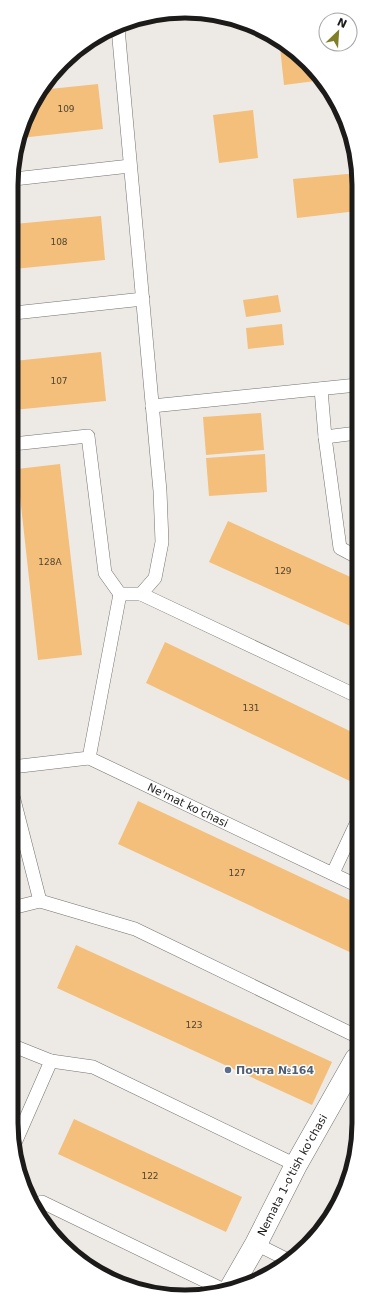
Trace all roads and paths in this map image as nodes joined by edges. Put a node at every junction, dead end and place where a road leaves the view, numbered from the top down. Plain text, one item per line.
1 (118, 32) edge
2 (130, 166) junction
3 (18, 180) edge
4 (142, 299) junction
5 (18, 313) edge
6 (352, 385) edge
7 (321, 388) junction
8 (152, 406) junction
9 (352, 433) edge
10 (326, 436) junction
11 (18, 443) edge
12 (352, 554) edge
13 (120, 594) junction
14 (141, 594) junction
15 (352, 694) edge
16 (89, 758) junction
17 (18, 766) edge
18 (18, 815) edge
19 (352, 833) edge
20 (333, 873) junction
21 (352, 883) edge
22 (40, 901) junction
23 (18, 906) edge
24 (352, 1034) edge
25 (18, 1049) edge
26 (51, 1061) junction
27 (352, 1066) edge
28 (18, 1136) edge
29 (296, 1165) junction
30 (42, 1202) dead end
31 (256, 1244) junction
32 (283, 1258) edge
33 (234, 1282) edge
34 (216, 1287) edge

1 - 2 lane
2 - 3 lane
2 - 4 lane
4 - 5 lane
4 - 8 lane
6 - 7 lane
7 - 8 lane
7 - 10 lane
8 - 14 lane
9 - 10 lane
10 - 12 lane
11 - 13 lane
13 - 14 lane
13 - 16 lane
14 - 15 lane
16 - 17 lane
16 - 20 lane, Ne'mat ko'chasi
18 - 22 lane
19 - 20 lane
20 - 21 lane, Ne'mat ko'chasi
22 - 23 lane
22 - 24 lane
25 - 26 lane
26 - 28 lane
26 - 29 lane
27 - 29 street, Nemata 1-o'tish ko'chasi
29 - 31 street, Nemata 1-o'tish ko'chasi
30 - 34 lane
31 - 32 lane
31 - 33 street, Nemata 1-o'tish ko'chasi

